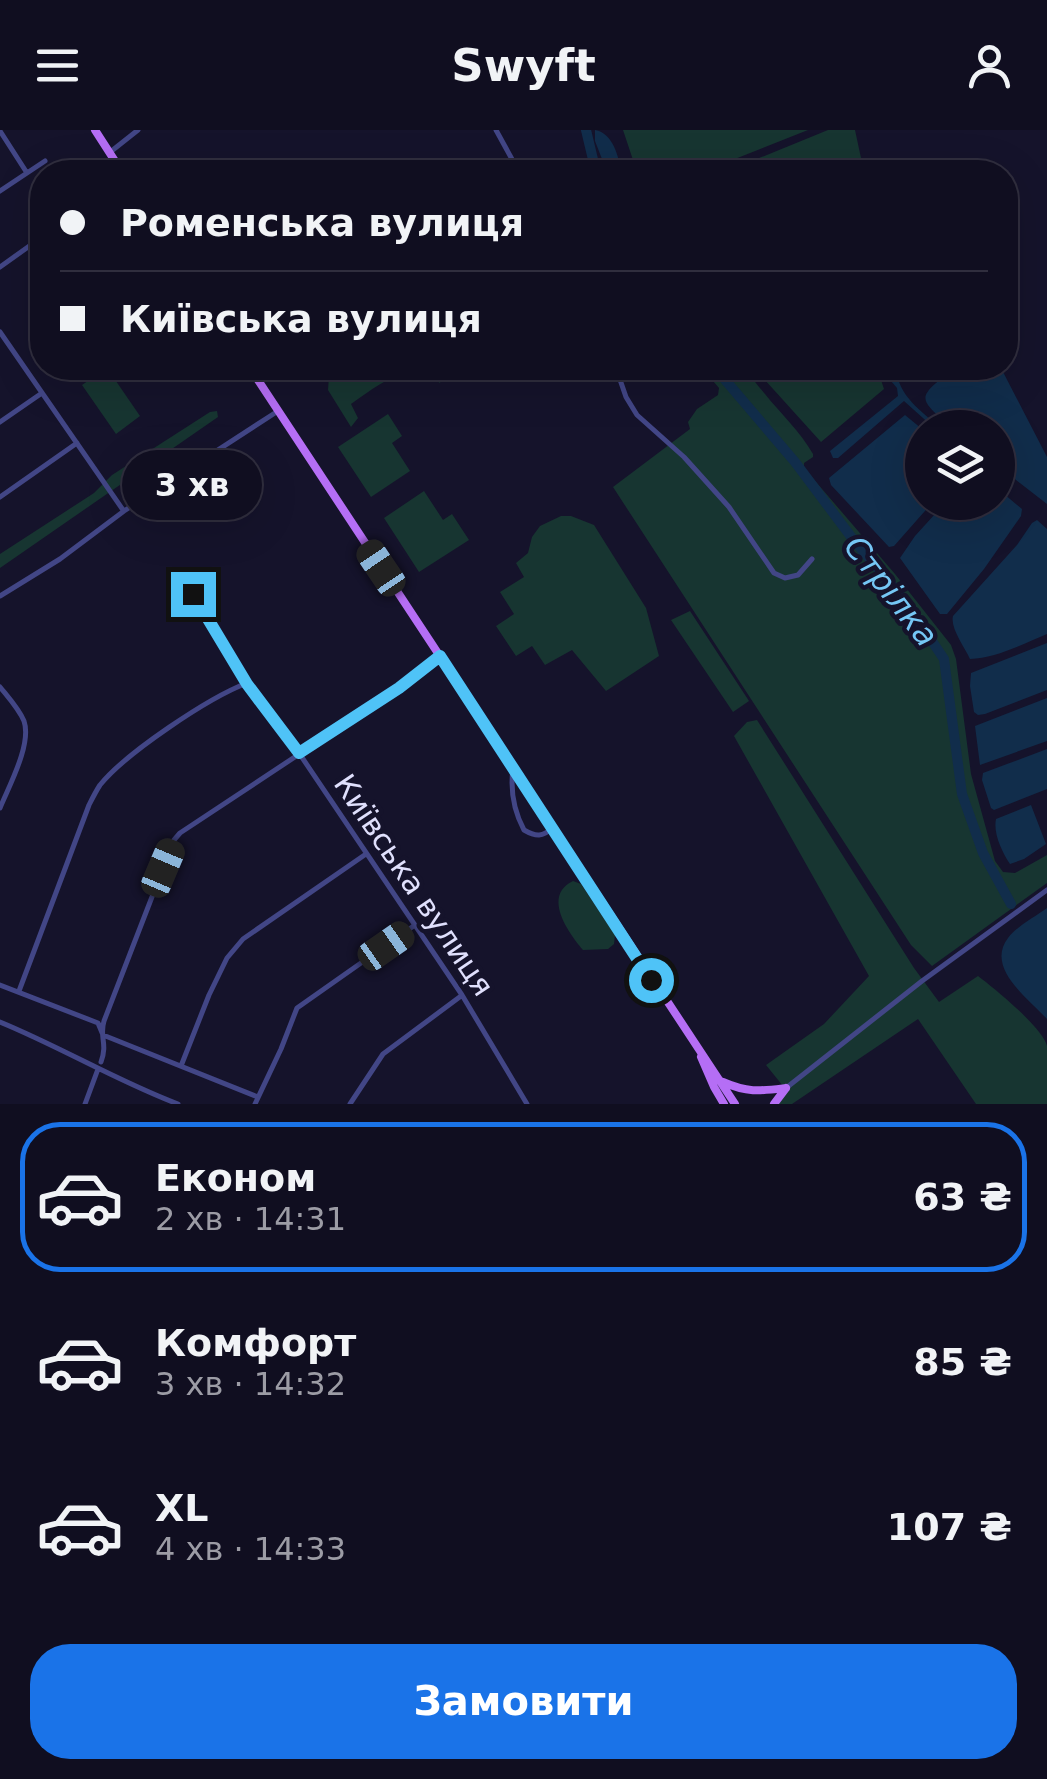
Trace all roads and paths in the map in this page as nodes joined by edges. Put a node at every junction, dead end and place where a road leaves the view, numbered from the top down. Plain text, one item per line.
1 (95, 130) edge
2 (138, 130) edge
3 (496, 130) edge
4 (0, 131) edge
5 (110, 153) junction
6 (114, 160) edge
7 (512, 160) edge
8 (30, 171) edge
9 (27, 173) junction
10 (0, 191) edge
11 (30, 246) edge
12 (0, 267) edge
13 (0, 332) edge
14 (7, 342) junction
15 (0, 347) edge
16 (30, 376) edge
17 (33, 380) edge
18 (258, 380) edge
19 (620, 380) edge
20 (42, 393) junction
21 (278, 412) junction
22 (0, 422) edge
23 (77, 444) junction
24 (0, 497) edge
25 (124, 511) junction
26 (812, 559) dead end
27 (193, 594) dead end
28 (0, 596) edge
29 (440, 656) junction
30 (247, 684) junction
31 (0, 687) edge
32 (299, 753) junction
33 (513, 769) junction
34 (0, 808) edge
35 (552, 828) junction
36 (367, 854) junction
37 (1047, 890) edge
38 (415, 925) junction
39 (0, 985) edge
40 (19, 991) junction
41 (462, 995) junction
42 (0, 1022) edge
43 (102, 1035) junction
44 (700, 1052) junction
45 (99, 1065) junction
46 (180, 1066) junction
47 (720, 1081) junction
48 (786, 1088) junction
49 (256, 1101) edge
50 (85, 1104) edge
51 (178, 1104) edge
52 (350, 1104) edge
53 (527, 1104) edge
54 (724, 1104) edge
55 (734, 1104) edge
56 (774, 1104) edge

1 - 5 main road
2 - 5 street
3 - 7 street
4 - 9 street
5 - 6 main road
8 - 9 street
9 - 10 street
11 - 12 street
13 - 14 street
14 - 15 street
14 - 16 street
17 - 20 street
18 - 21 main road
19 - 26 street
20 - 22 street
20 - 23 street
21 - 25 street
21 - 29 main road
23 - 24 street
23 - 25 street
25 - 28 street
27 - 30 street, Київська вулиця
29 - 32 street
29 - 33 main road
30 - 32 street, Київська вулиця
30 - 40 street
31 - 34 street
32 - 36 street, Київська вулиця
32 - 43 street
33 - 35 main road
33 - 35 street
35 - 44 main road
36 - 38 street, Київська вулиця
36 - 46 street
37 - 48 street
38 - 41 street, Київська вулиця
38 - 49 street
39 - 40 street
40 - 43 street
41 - 52 street
41 - 53 street, Київська вулиця
42 - 45 street
43 - 45 street
43 - 46 street
44 - 47 main road
44 - 54 main road
45 - 50 street
45 - 51 street
46 - 49 street
47 - 48 main road
47 - 55 main road
48 - 56 main road

